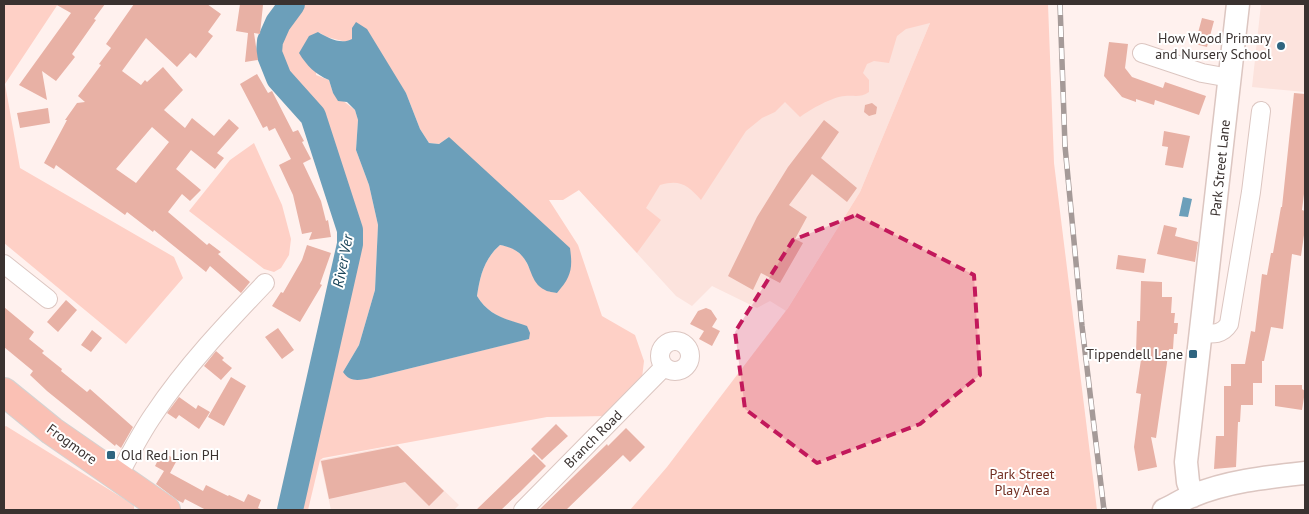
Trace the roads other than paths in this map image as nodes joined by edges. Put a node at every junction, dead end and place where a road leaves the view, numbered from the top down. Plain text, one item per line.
1 (1238, 4) edge
2 (1142, 53) dead end
3 (1230, 78) junction
4 (1261, 112) dead end
5 (4, 264) edge
6 (266, 283) dead end
7 (48, 299) dead end
8 (1200, 333) junction
9 (664, 367) dead end
10 (4, 392) edge
11 (1305, 473) edge
12 (118, 477) junction
13 (1193, 496) junction
14 (166, 510) edge
15 (523, 510) edge
16 (1164, 510) edge

1 - 3 street, Park Street Lane
2 - 3 street
3 - 8 street, Park Street Lane
4 - 8 street
5 - 7 street
6 - 12 street
8 - 13 street, Park Street Lane
9 - 15 street, Branch Road
10 - 12 main road, Frogmore
11 - 13 street
12 - 14 main road, Frogmore
13 - 16 street

